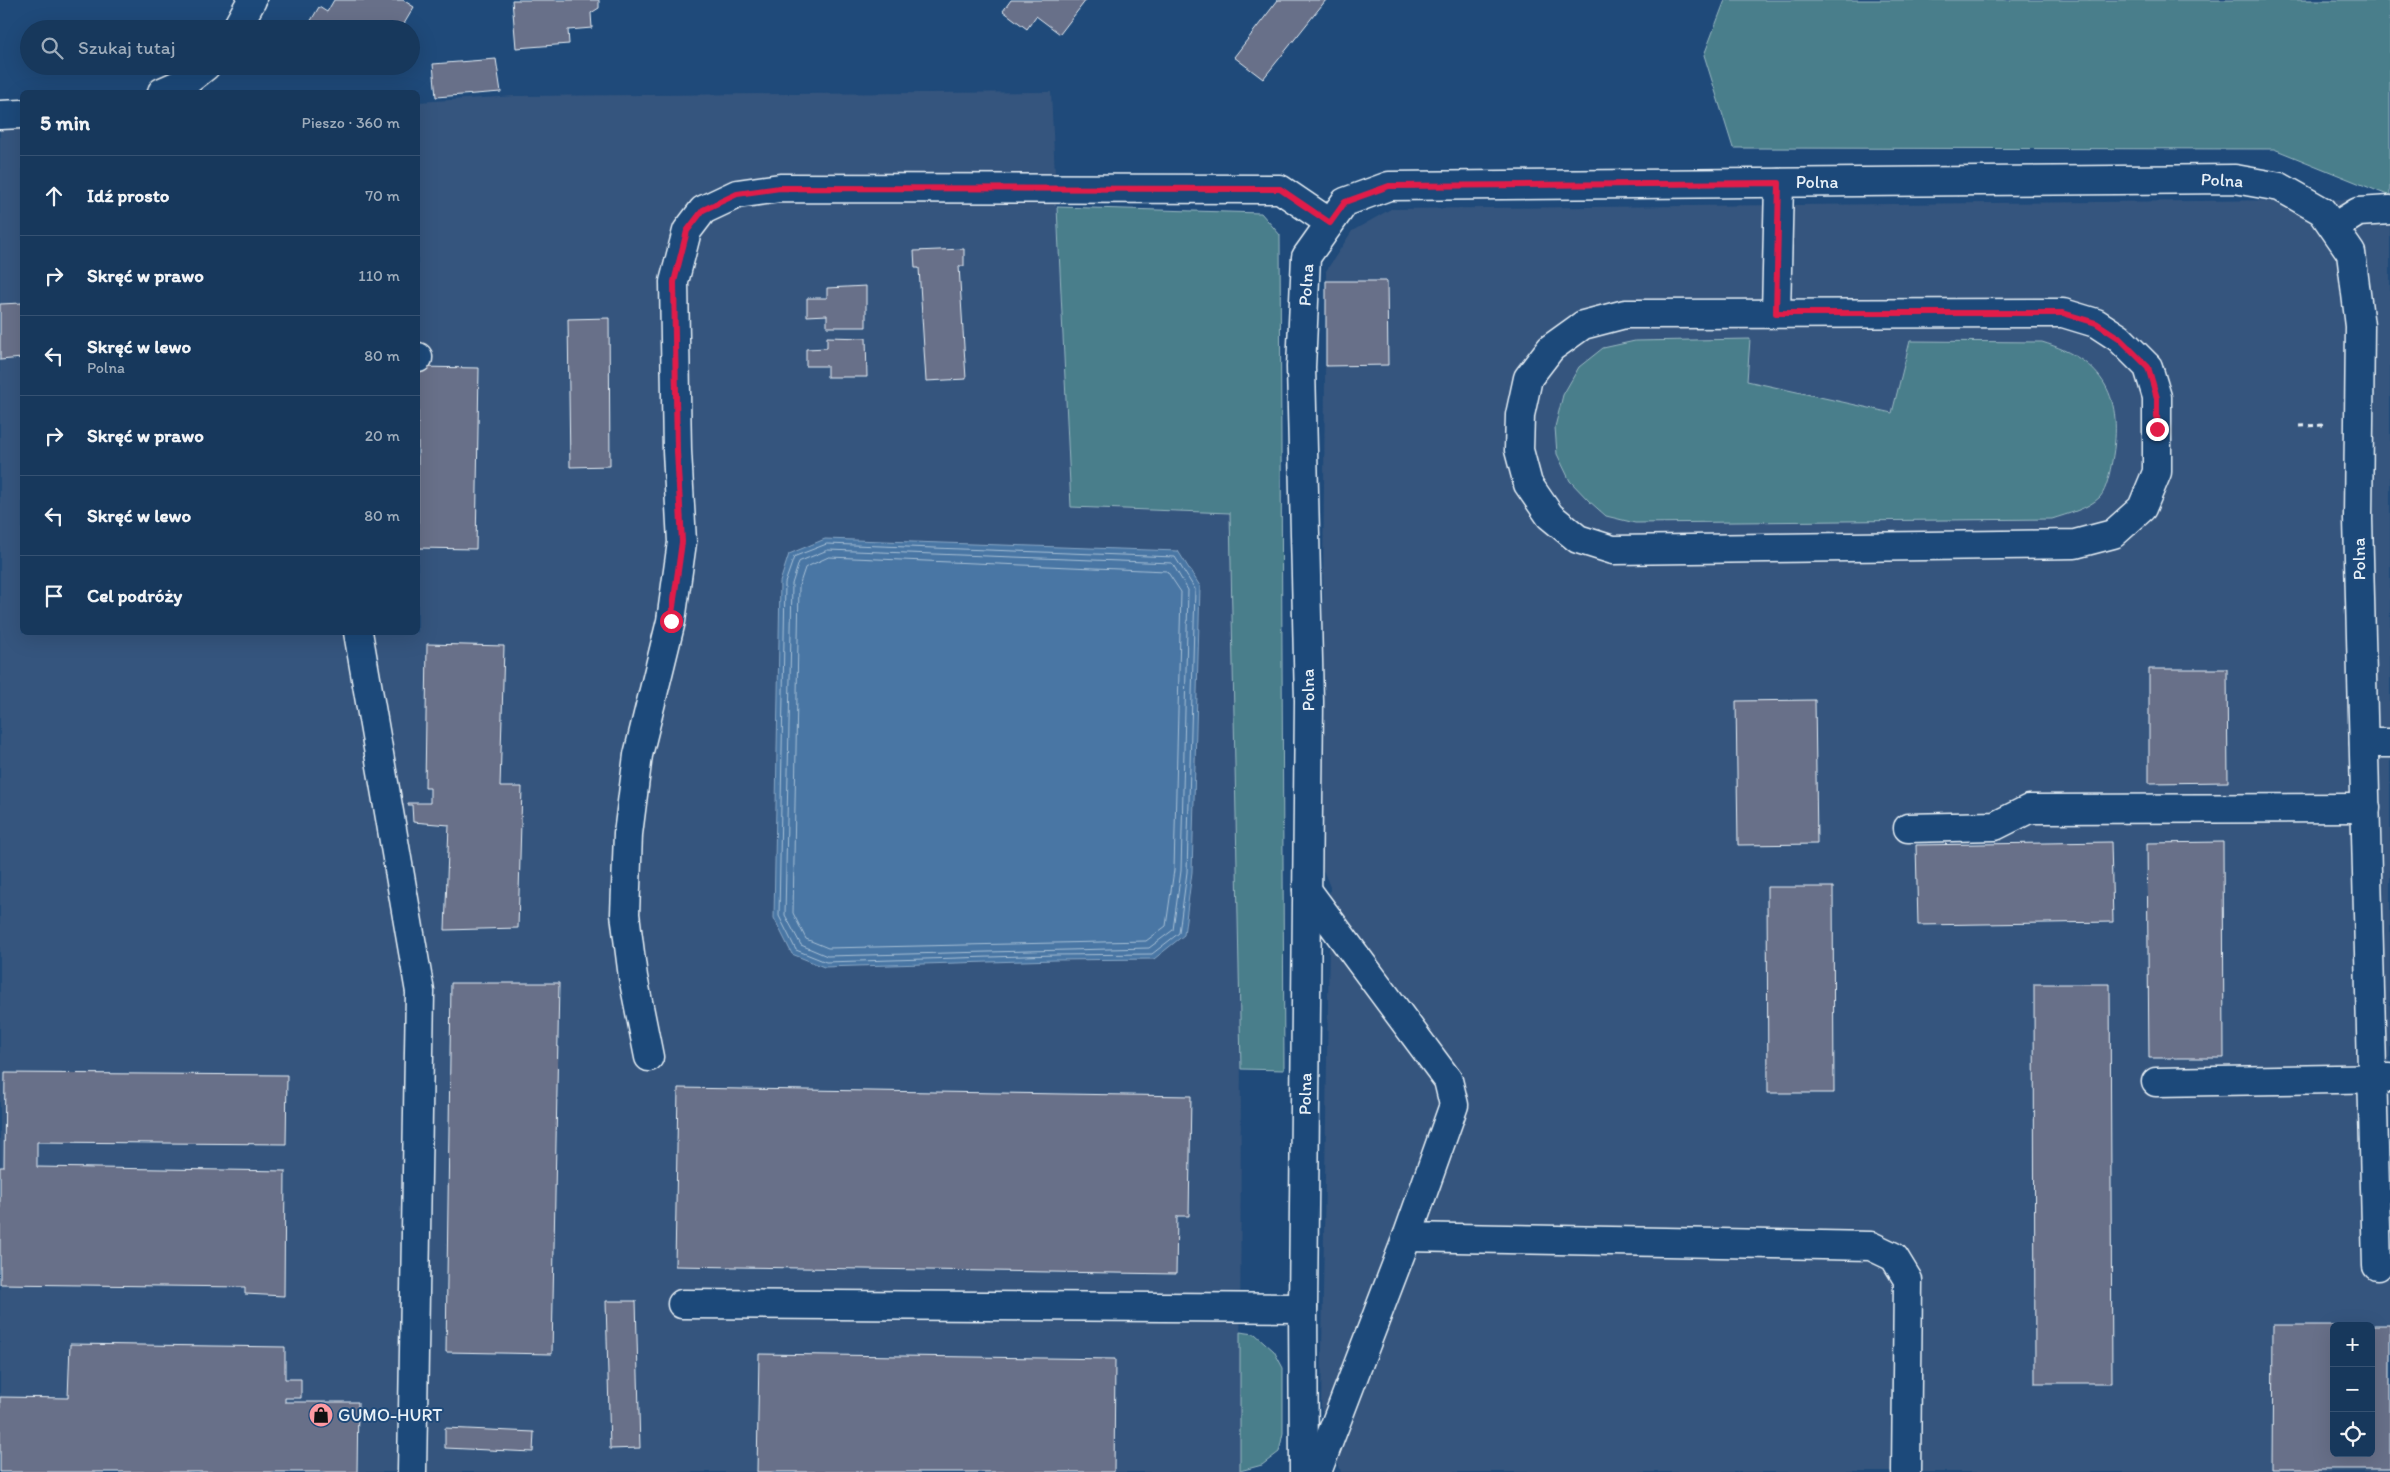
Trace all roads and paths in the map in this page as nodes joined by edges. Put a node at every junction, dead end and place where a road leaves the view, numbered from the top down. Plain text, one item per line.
1 (252, 0) edge
2 (241, 20) edge
3 (195, 75) edge
4 (168, 90) edge
5 (20, 114) edge
6 (0, 115) edge
7 (1779, 183) junction
8 (2390, 210) edge
9 (1330, 223) junction
10 (2334, 227) junction
11 (1776, 313) junction
12 (359, 635) edge
13 (2377, 743) edge
14 (2366, 808) junction
15 (1908, 828) dead end
16 (1308, 890) junction
17 (649, 1057) dead end
18 (2381, 1078) edge
19 (2156, 1082) dead end
20 (1407, 1237) junction
21 (2377, 1266) dead end
22 (682, 1304) dead end
23 (1303, 1308) junction
24 (412, 1472) edge
25 (1304, 1472) edge
26 (1317, 1472) edge
27 (1906, 1472) edge

1 - 2 street
3 - 4 street
5 - 6 street
7 - 9 street, Polna
7 - 10 street, Polna
7 - 11 street
8 - 10 street
9 - 16 street, Polna
9 - 17 street
10 - 13 street, Polna
11 - 11 street
12 - 24 street
13 - 14 street, Polna
14 - 15 street
14 - 18 street, Polna
16 - 20 street
16 - 23 street, Polna
18 - 19 street
18 - 21 street, Polna
20 - 26 street
20 - 27 street
22 - 23 street
23 - 25 street, Polna

